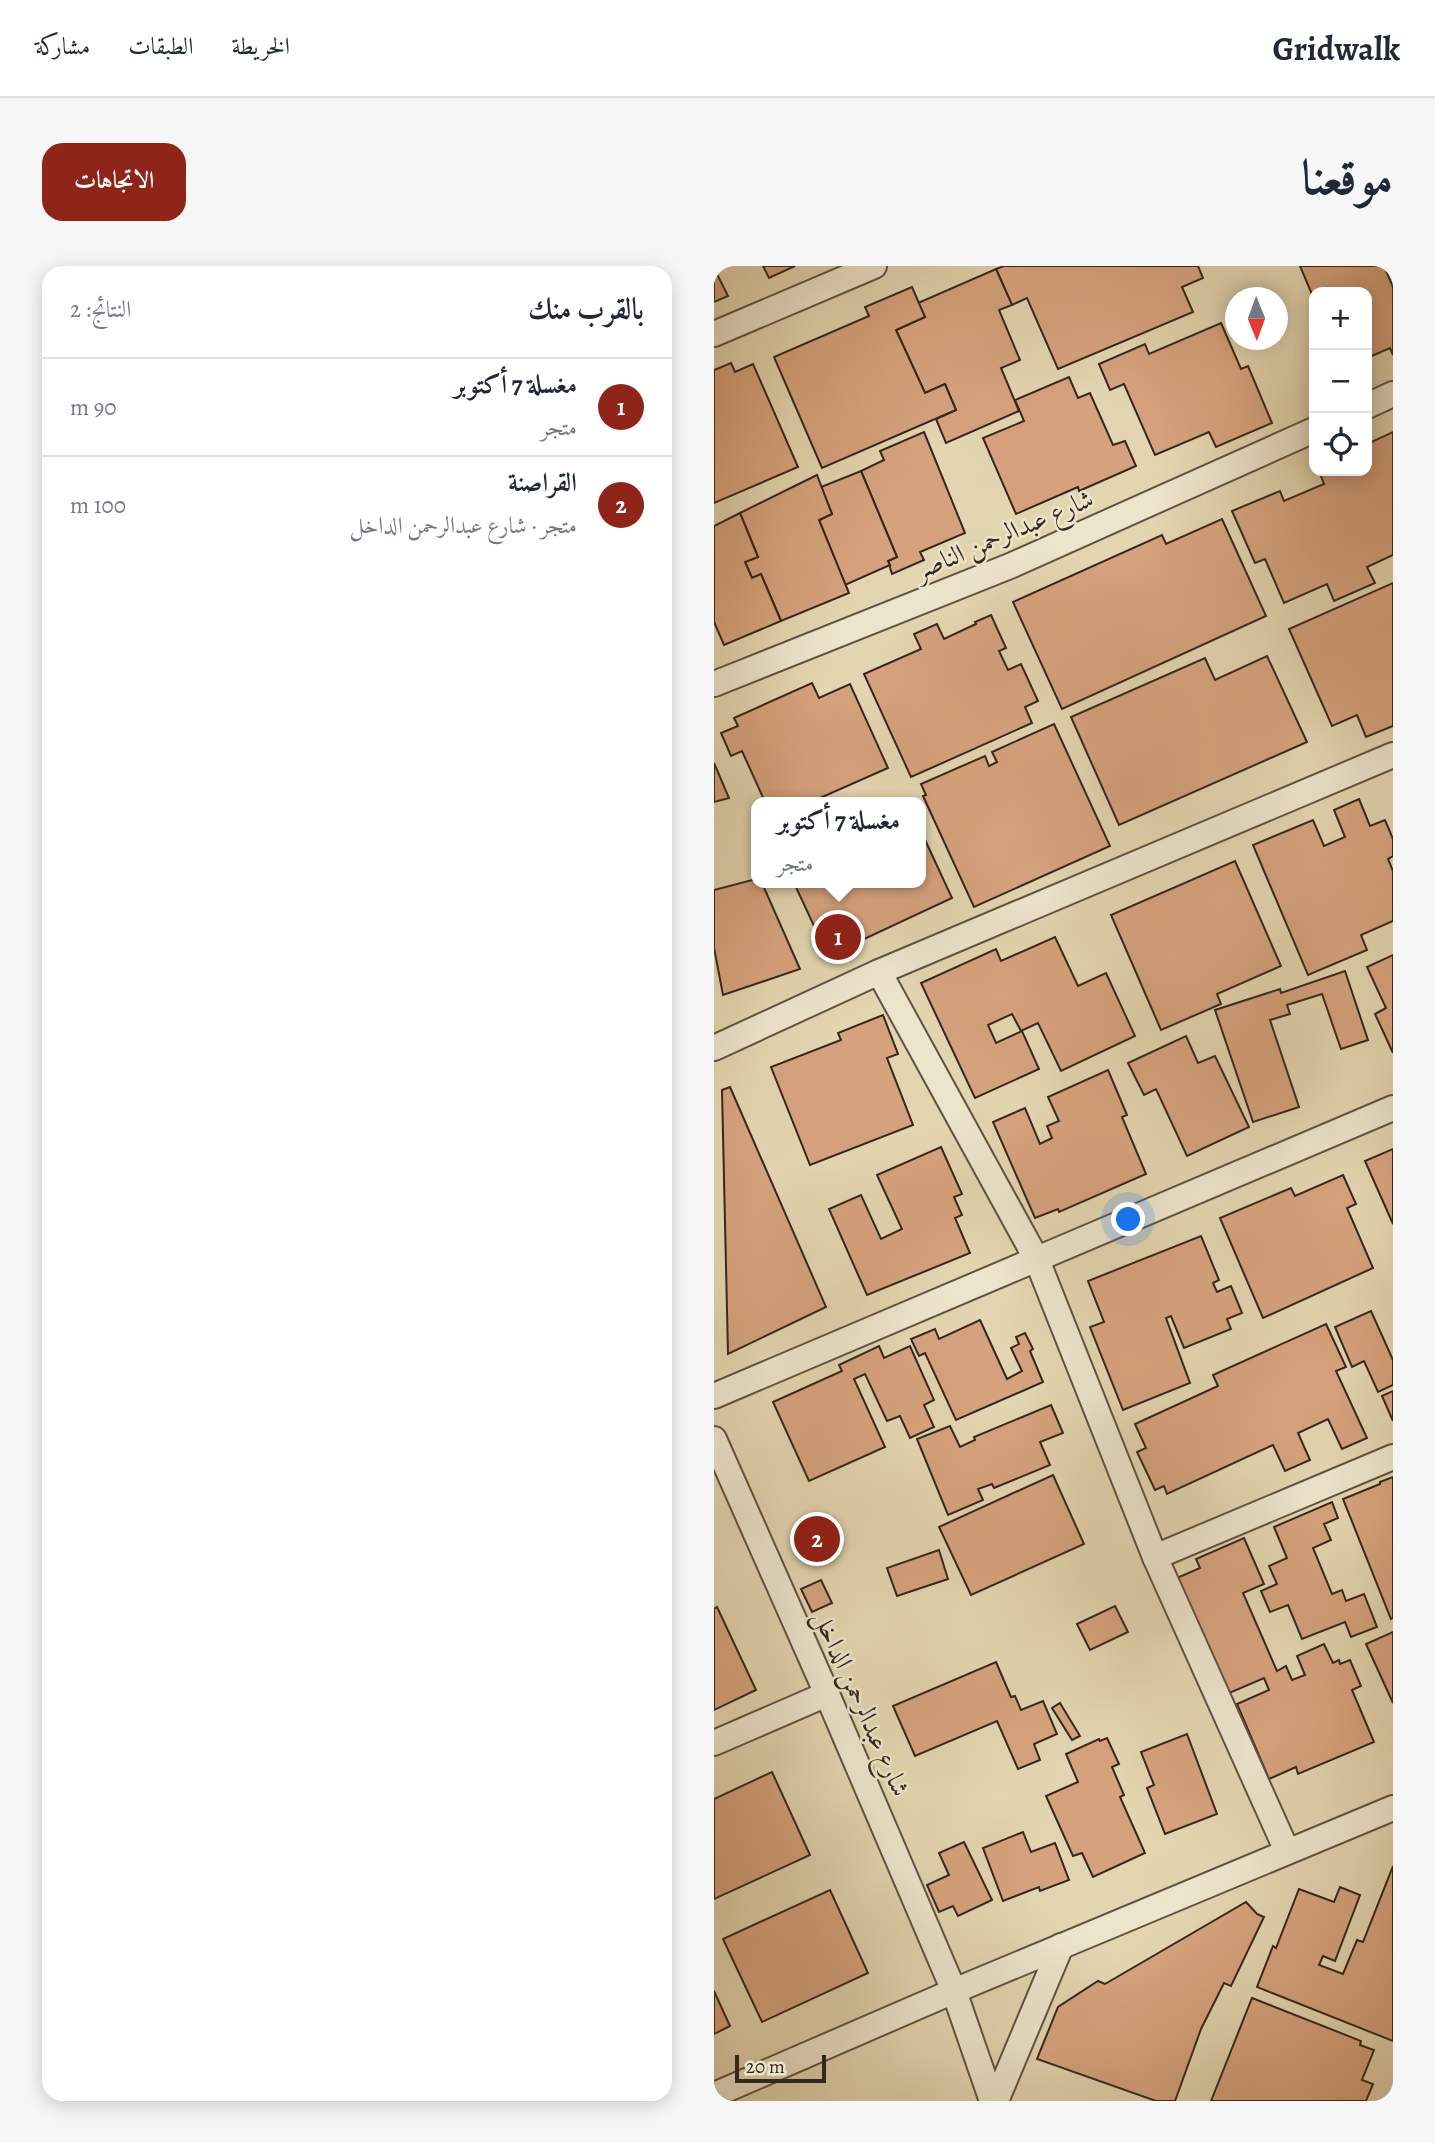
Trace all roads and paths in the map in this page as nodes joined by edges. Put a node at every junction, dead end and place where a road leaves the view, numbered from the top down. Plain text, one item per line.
1 (874, 266) edge
2 (714, 334) edge
3 (1393, 394) edge
4 (1372, 404) edge
5 (1309, 431) edge
6 (714, 684) edge
7 (1393, 755) edge
8 (878, 972) junction
9 (714, 1048) edge
10 (1393, 1108) edge
11 (1037, 1260) junction
12 (714, 1396) edge
13 (714, 1439) edge
14 (1393, 1457) edge
15 (1155, 1556) junction
16 (827, 1694) junction
17 (714, 1742) edge
18 (1393, 1808) edge
19 (1287, 1851) junction
20 (1061, 1946) junction
21 (954, 1991) junction
22 (714, 2095) edge
23 (994, 2101) edge

1 - 2 street
3 - 4 street
5 - 6 street, شارع عبدالرحمن الناصر
7 - 8 street
8 - 9 street
8 - 11 street
10 - 11 street
11 - 12 street
11 - 15 street
13 - 16 street, شارع عبدالرحمن الداخل
14 - 15 street
15 - 19 street
16 - 17 street
16 - 21 street, شارع عبدالرحمن الداخل
18 - 19 street
19 - 20 street
20 - 21 street
20 - 23 street
21 - 22 street
21 - 23 street, شارع عبدالرحمن الداخل

